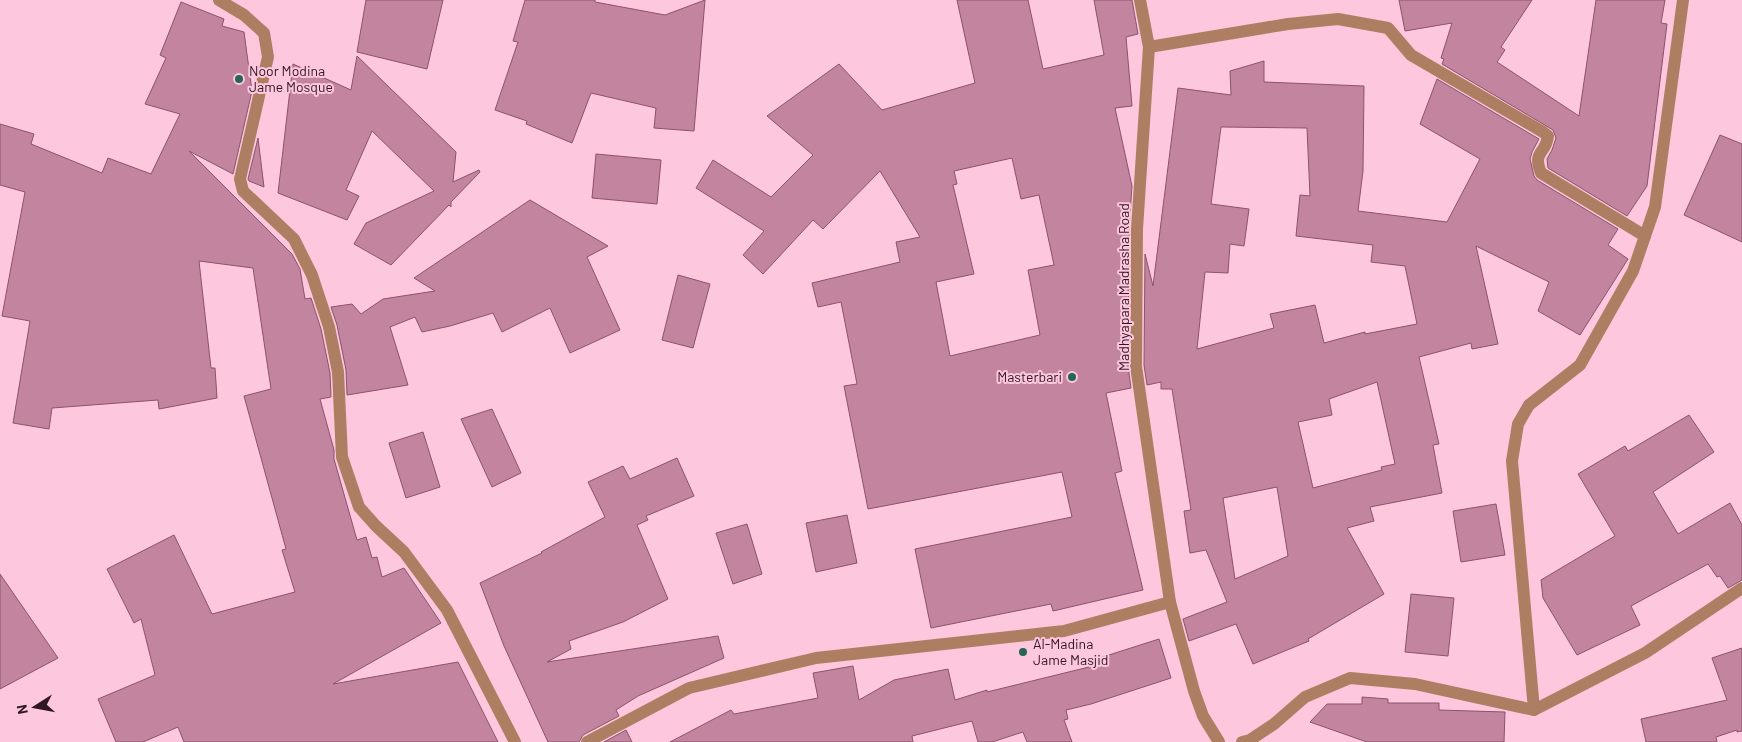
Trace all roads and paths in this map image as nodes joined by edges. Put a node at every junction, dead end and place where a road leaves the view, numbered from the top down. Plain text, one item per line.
1 (219, 0) edge
2 (1140, 0) edge
3 (1682, 0) edge
4 (1149, 47) junction
5 (1645, 236) junction
6 (1742, 588) edge
7 (1170, 602) junction
8 (1534, 710) junction
9 (515, 742) edge
10 (587, 742) edge
11 (1219, 742) edge
12 (1242, 742) edge

1 - 9 street
2 - 4 street, Madhyapara Madrasha Road
3 - 5 street
4 - 5 street
4 - 7 street, Madhyapara Madrasha Road
5 - 8 street
6 - 8 street
7 - 10 street
7 - 11 street, Madhyapara Madrasha Road
8 - 12 street

